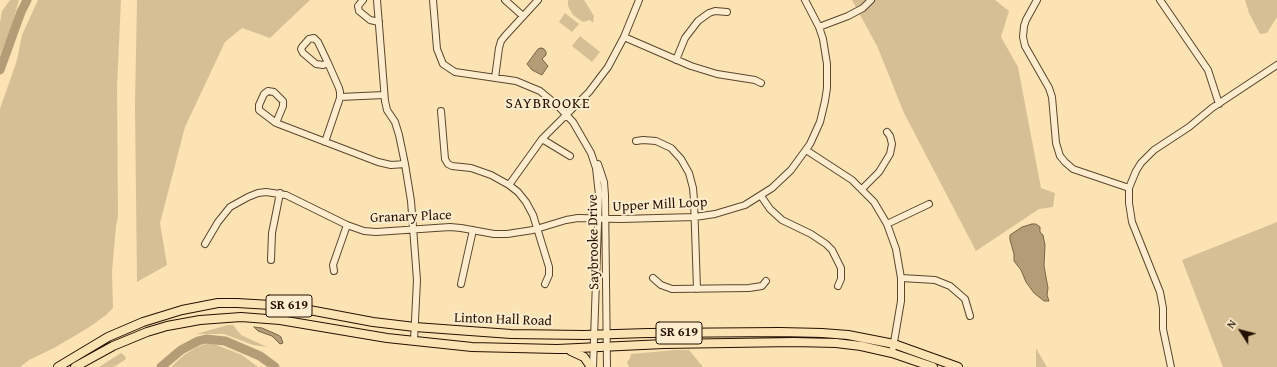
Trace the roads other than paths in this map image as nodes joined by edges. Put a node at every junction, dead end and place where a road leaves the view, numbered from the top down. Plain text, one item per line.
1 (363, 0) edge
2 (377, 0) edge
3 (433, 0) edge
4 (505, 0) edge
5 (538, 0) edge
6 (639, 0) edge
7 (805, 0) edge
8 (871, 0) edge
9 (1037, 0) edge
10 (1160, 0) edge
11 (727, 12) dead end
12 (523, 16) junction
13 (379, 22) junction
14 (819, 27) junction
15 (624, 37) junction
16 (676, 60) junction
17 (328, 63) junction
18 (1277, 65) edge
19 (495, 78) junction
20 (761, 84) dead end
21 (384, 95) junction
22 (340, 97) junction
23 (1219, 104) junction
24 (440, 111) dead end
25 (567, 115) junction
26 (276, 123) junction
27 (887, 132) dead end
28 (542, 139) junction
29 (636, 141) dead end
30 (325, 142) junction
31 (806, 150) junction
32 (591, 153) junction
33 (570, 156) dead end
34 (405, 164) junction
35 (509, 185) junction
36 (1129, 188) junction
37 (862, 189) junction
38 (280, 194) junction
39 (761, 196) junction
40 (928, 204) dead end
41 (695, 217) junction
42 (598, 219) junction
43 (606, 219) junction
44 (887, 224) junction
45 (347, 225) junction
46 (537, 229) junction
47 (414, 230) junction
48 (473, 230) junction
49 (205, 244) dead end
50 (271, 260) dead end
51 (334, 271) dead end
52 (653, 278) dead end
53 (901, 278) junction
54 (766, 281) dead end
55 (461, 284) dead end
56 (545, 284) dead end
57 (838, 286) dead end
58 (696, 289) junction
59 (970, 316) dead end
60 (415, 328) junction
61 (594, 334) junction
62 (607, 334) junction
63 (414, 341) junction
64 (894, 344) junction
65 (593, 348) junction
66 (607, 348) junction
67 (566, 349) junction
68 (892, 353) junction
69 (58, 367) edge
70 (75, 367) edge
71 (592, 367) edge
72 (607, 367) edge
73 (933, 367) edge
74 (958, 367) edge
75 (1171, 367) edge

1 - 13 street
2 - 13 street
3 - 19 street, Saybrooke Drive
4 - 12 street
5 - 12 street
6 - 15 street
7 - 14 street, Upper Mill Loop
8 - 14 street
9 - 36 street
10 - 23 street
11 - 16 street
12 - 19 street
13 - 21 street
14 - 31 street, Upper Mill Loop
15 - 16 street
15 - 25 street
16 - 20 street
17 - 17 street
17 - 22 street
18 - 23 street
19 - 25 street, Saybrooke Drive
21 - 22 street
21 - 34 street
22 - 30 street
23 - 36 street
24 - 35 street
25 - 28 street
25 - 32 street, Saybrooke Drive
26 - 26 street
26 - 30 street
27 - 37 street
28 - 33 street
28 - 35 street
29 - 41 street
30 - 34 street
31 - 37 street
31 - 39 street, Upper Mill Loop
32 - 42 street, Saybrooke Drive
32 - 43 street, Saybrooke Drive
34 - 47 street
35 - 46 street
36 - 75 street
37 - 44 street
38 - 45 street, Granary Place
38 - 49 street, Granary Place
38 - 50 street
39 - 41 street, Upper Mill Loop
39 - 57 street
40 - 44 street
41 - 43 street, Upper Mill Loop
41 - 58 street
42 - 43 street, Upper Mill Loop
42 - 46 street, Granary Place
42 - 61 street, Saybrooke Drive
43 - 62 street, Saybrooke Drive
44 - 53 street
45 - 47 street, Granary Place
45 - 51 street
46 - 48 street, Granary Place
46 - 56 street
47 - 48 street, Granary Place
47 - 60 street
48 - 55 street
52 - 58 street
53 - 59 street
53 - 64 street
54 - 58 street
60 - 61 main road, Linton Hall Road / SR 619
60 - 63 street
60 - 69 main road, Linton Hall Road / SR 619
61 - 62 main road, Linton Hall Road / SR 619
61 - 65 street, Saybrooke Drive
62 - 64 main road, Linton Hall Road / SR 619
62 - 66 street, Saybrooke Drive
63 - 67 main road, Linton Hall Road / SR 619
63 - 70 main road, Linton Hall Road / SR 619
64 - 68 street
64 - 74 main road, Linton Hall Road / SR 619
65 - 66 main road, Linton Hall Road / SR 619
65 - 67 main road, Linton Hall Road / SR 619
65 - 71 street, Saybrooke Drive
66 - 68 main road, Linton Hall Road / SR 619
66 - 72 street, Saybrooke Drive
67 - 71 main road
68 - 73 main road, Linton Hall Road / SR 619

